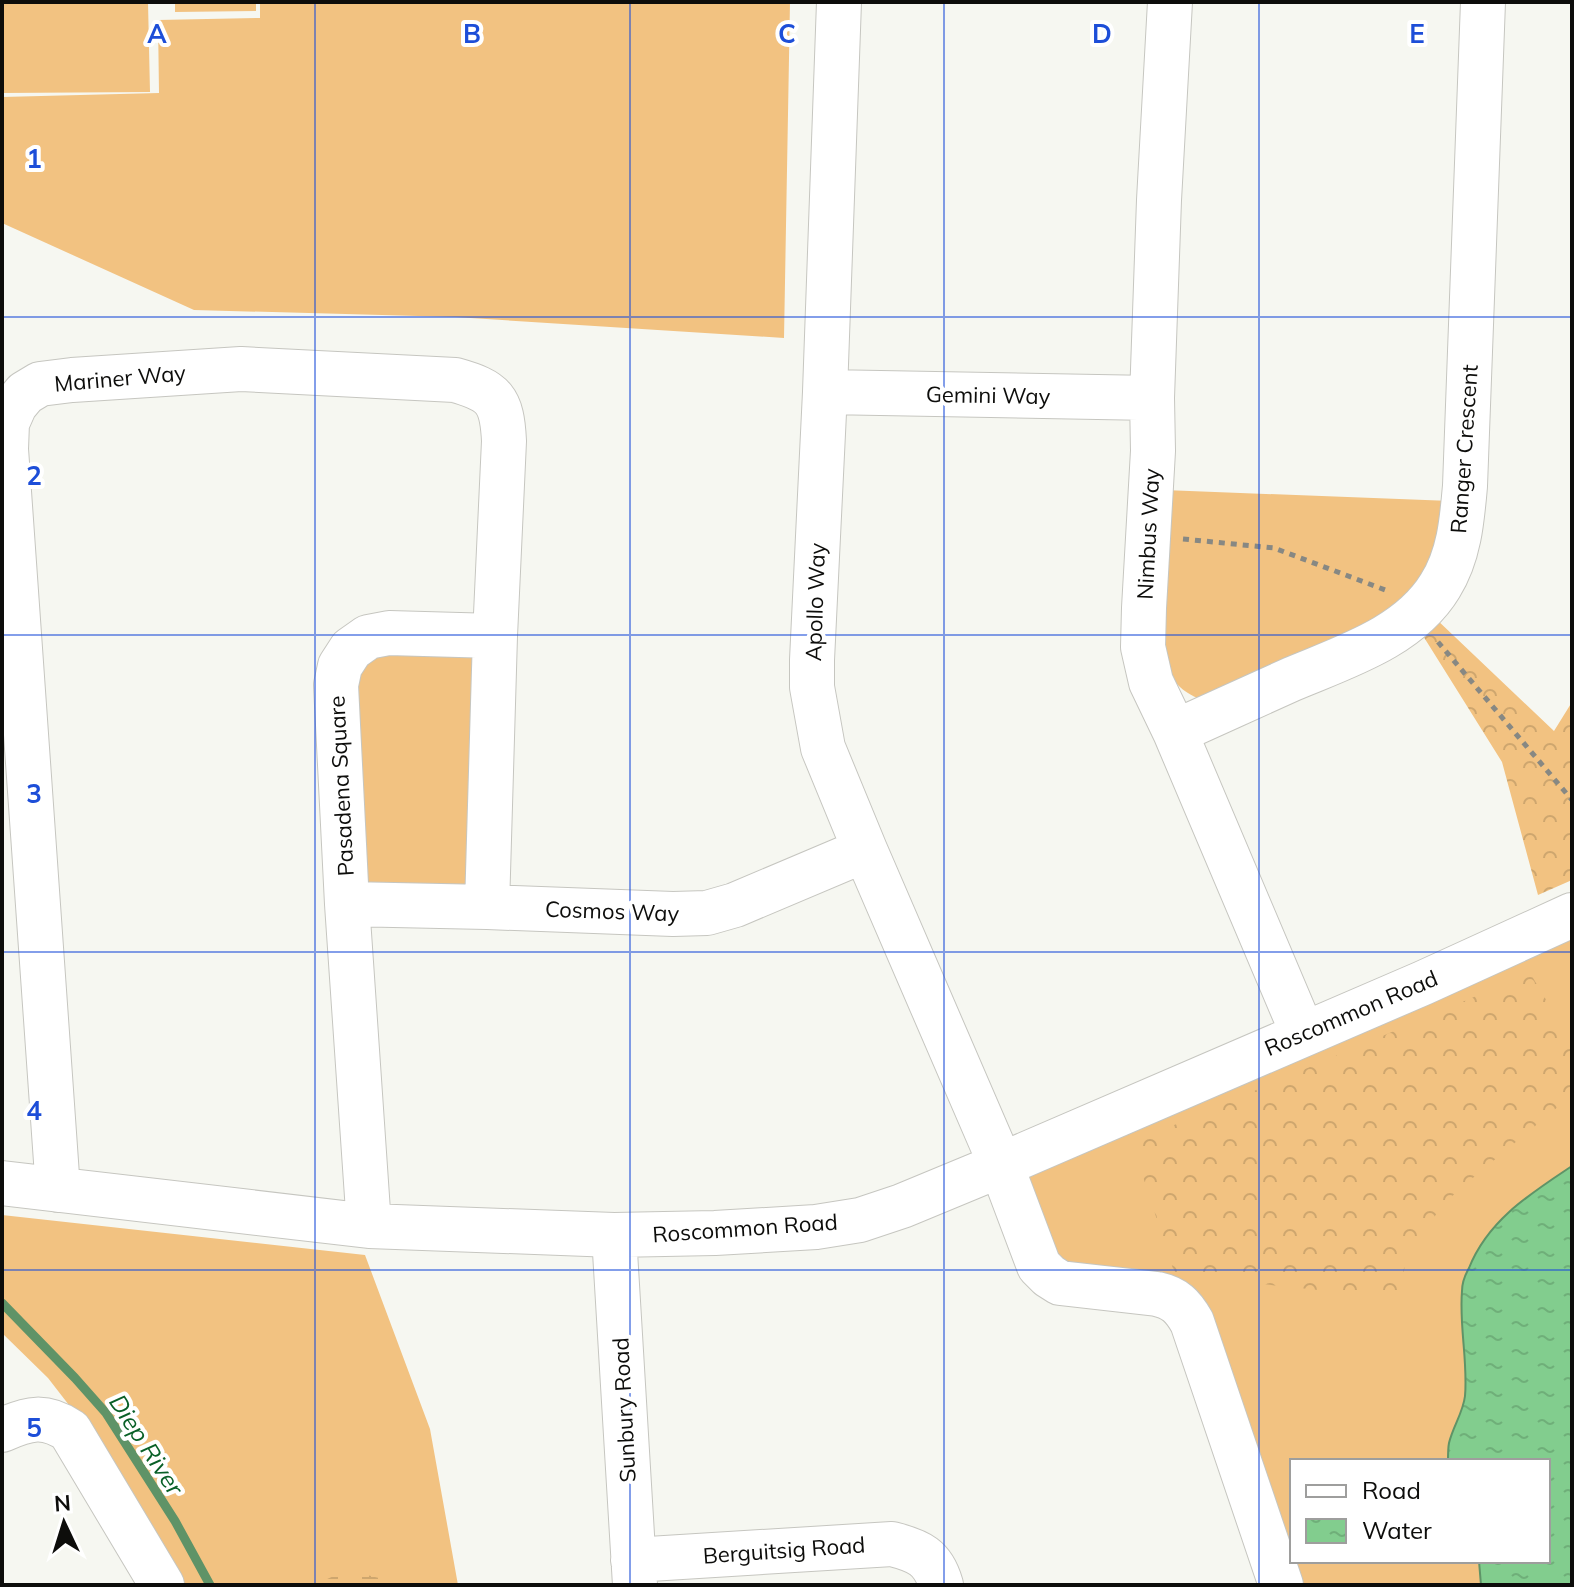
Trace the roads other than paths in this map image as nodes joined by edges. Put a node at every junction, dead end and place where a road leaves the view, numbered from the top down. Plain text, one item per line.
1 (839, 2) edge
2 (1170, 2) edge
3 (1483, 2) edge
4 (825, 392) junction
5 (1152, 398) junction
6 (495, 636) junction
7 (1175, 732) junction
8 (865, 850) junction
9 (347, 904) junction
10 (487, 907) junction
11 (1572, 915) edge
12 (1303, 1034) junction
13 (1001, 1165) junction
14 (2, 1183) edge
15 (58, 1190) junction
16 (369, 1226) junction
17 (614, 1235) junction
18 (2, 1430) edge
19 (634, 1573) edge
20 (936, 1573) edge
21 (162, 1585) edge
22 (1281, 1585) edge

1 - 4 street, Apollo Way
2 - 5 street, Nimbus Way
3 - 7 street, Ranger Crescent
4 - 5 street, Gemini Way
4 - 8 street, Apollo Way
5 - 7 street, Nimbus Way
6 - 9 street, Pasadena Square
6 - 10 street
6 - 15 street, Mariner Way
7 - 12 street, Nimbus Way
8 - 10 street, Cosmos Way
8 - 13 street, Apollo Way
9 - 10 street, Cosmos Way
9 - 16 street, Pasadena Square
11 - 12 street, Roscommon Road
12 - 13 street, Roscommon Road
13 - 17 street, Roscommon Road
13 - 22 street, Apollo Way
14 - 15 street, Roscommon Road
15 - 16 street, Roscommon Road
16 - 17 street, Roscommon Road
17 - 19 street, Sunbury Road
18 - 21 street
19 - 20 street, Berguitsig Road

